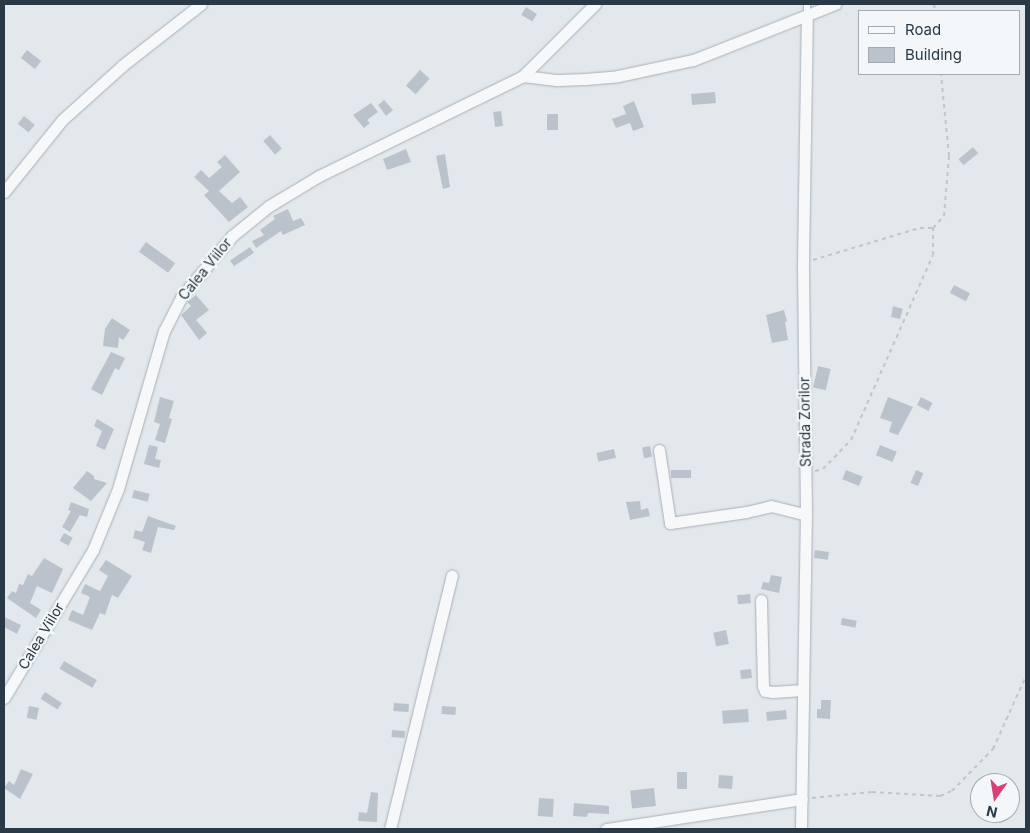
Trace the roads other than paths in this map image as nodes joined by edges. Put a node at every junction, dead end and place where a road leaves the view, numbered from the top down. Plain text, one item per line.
1 (201, 4) edge
2 (595, 4) edge
3 (807, 4) edge
4 (834, 4) edge
5 (807, 16) junction
6 (523, 76) junction
7 (4, 192) edge
8 (659, 450) dead end
9 (806, 515) junction
10 (452, 575) dead end
11 (761, 600) dead end
12 (803, 690) junction
13 (4, 698) edge
14 (802, 799) junction
15 (390, 829) edge
16 (606, 829) edge
17 (801, 829) edge

1 - 7 street
2 - 6 street, Calea Viilor
3 - 5 lane
4 - 5 street
5 - 6 street
5 - 9 street, Strada Zorilor
6 - 13 street, Calea Viilor
8 - 9 street
9 - 12 street, Strada Zorilor
10 - 15 street
11 - 12 street
12 - 14 street, Strada Zorilor
14 - 16 street
14 - 17 street, Strada Zorilor

